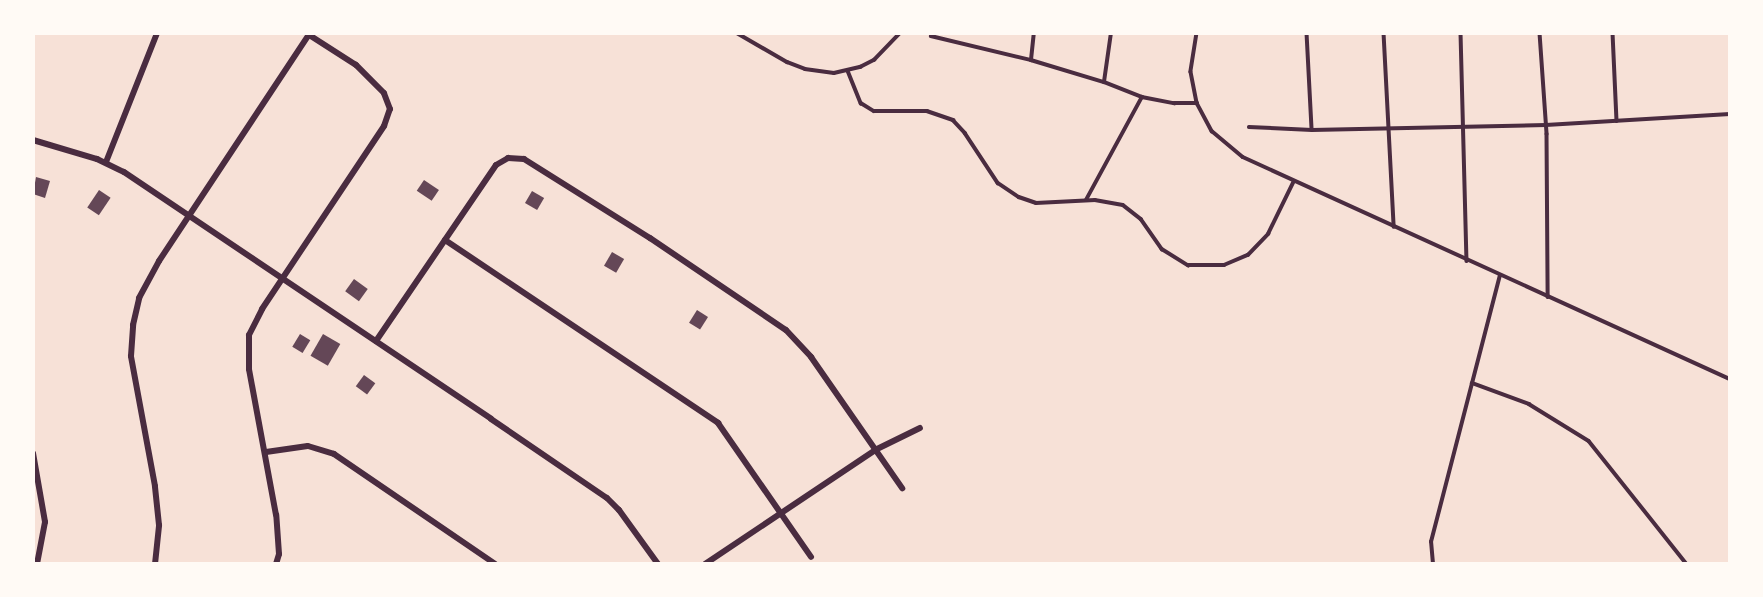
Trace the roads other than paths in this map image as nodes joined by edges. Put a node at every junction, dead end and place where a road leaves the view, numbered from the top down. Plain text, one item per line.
1 (157, 33) edge
2 (737, 33) edge
3 (900, 33) edge
4 (1034, 33) edge
5 (1111, 33) edge
6 (1197, 33) edge
7 (1307, 33) edge
8 (1384, 33) edge
9 (1461, 33) edge
10 (1540, 33) edge
11 (1613, 33) edge
12 (310, 34) edge
13 (931, 36) dead end
14 (1031, 60) junction
15 (848, 71) junction
16 (1104, 82) junction
17 (1142, 97) junction
18 (1197, 103) junction
19 (1730, 114) edge
20 (1617, 121) junction
21 (1546, 125) junction
22 (1466, 126) junction
23 (1248, 127) dead end
24 (1390, 127) junction
25 (1312, 130) junction
26 (33, 140) edge
27 (106, 162) junction
28 (1293, 182) junction
29 (1086, 201) junction
30 (188, 216) junction
31 (1394, 227) junction
32 (445, 240) junction
33 (1467, 261) junction
34 (1500, 275) junction
35 (281, 278) junction
36 (1548, 297) junction
37 (376, 341) junction
38 (1730, 379) edge
39 (1472, 383) junction
40 (920, 428) dead end
41 (875, 450) junction
42 (266, 452) junction
43 (33, 453) edge
44 (902, 488) dead end
45 (781, 513) junction
46 (811, 557) dead end
47 (37, 564) edge
48 (155, 564) edge
49 (276, 564) edge
50 (495, 564) edge
51 (657, 564) edge
52 (705, 564) edge
53 (1433, 564) edge
54 (1688, 564) edge

1 - 27 street
2 - 15 lane
3 - 15 lane
4 - 14 lane
5 - 16 lane
6 - 18 lane
7 - 25 lane
8 - 24 lane
9 - 22 lane
10 - 21 lane
11 - 20 lane
12 - 30 street
12 - 35 street
13 - 14 lane
14 - 16 lane
15 - 29 lane
16 - 17 lane
17 - 18 lane
17 - 29 lane
18 - 28 lane
19 - 20 lane
20 - 21 lane
21 - 22 lane
21 - 36 lane
22 - 24 lane
22 - 33 lane
23 - 25 lane
24 - 25 lane
24 - 31 lane
26 - 27 street
27 - 30 street
28 - 29 lane
28 - 31 lane
30 - 35 street
30 - 48 street
31 - 33 lane
32 - 37 street
32 - 41 street
32 - 45 street
33 - 34 lane
34 - 36 lane
34 - 39 lane
35 - 37 street
35 - 42 street
36 - 38 lane
37 - 51 street
39 - 53 lane
39 - 54 lane
40 - 41 street
41 - 44 street
41 - 45 street
42 - 49 street
42 - 50 street
43 - 47 street
45 - 46 street
45 - 52 street

